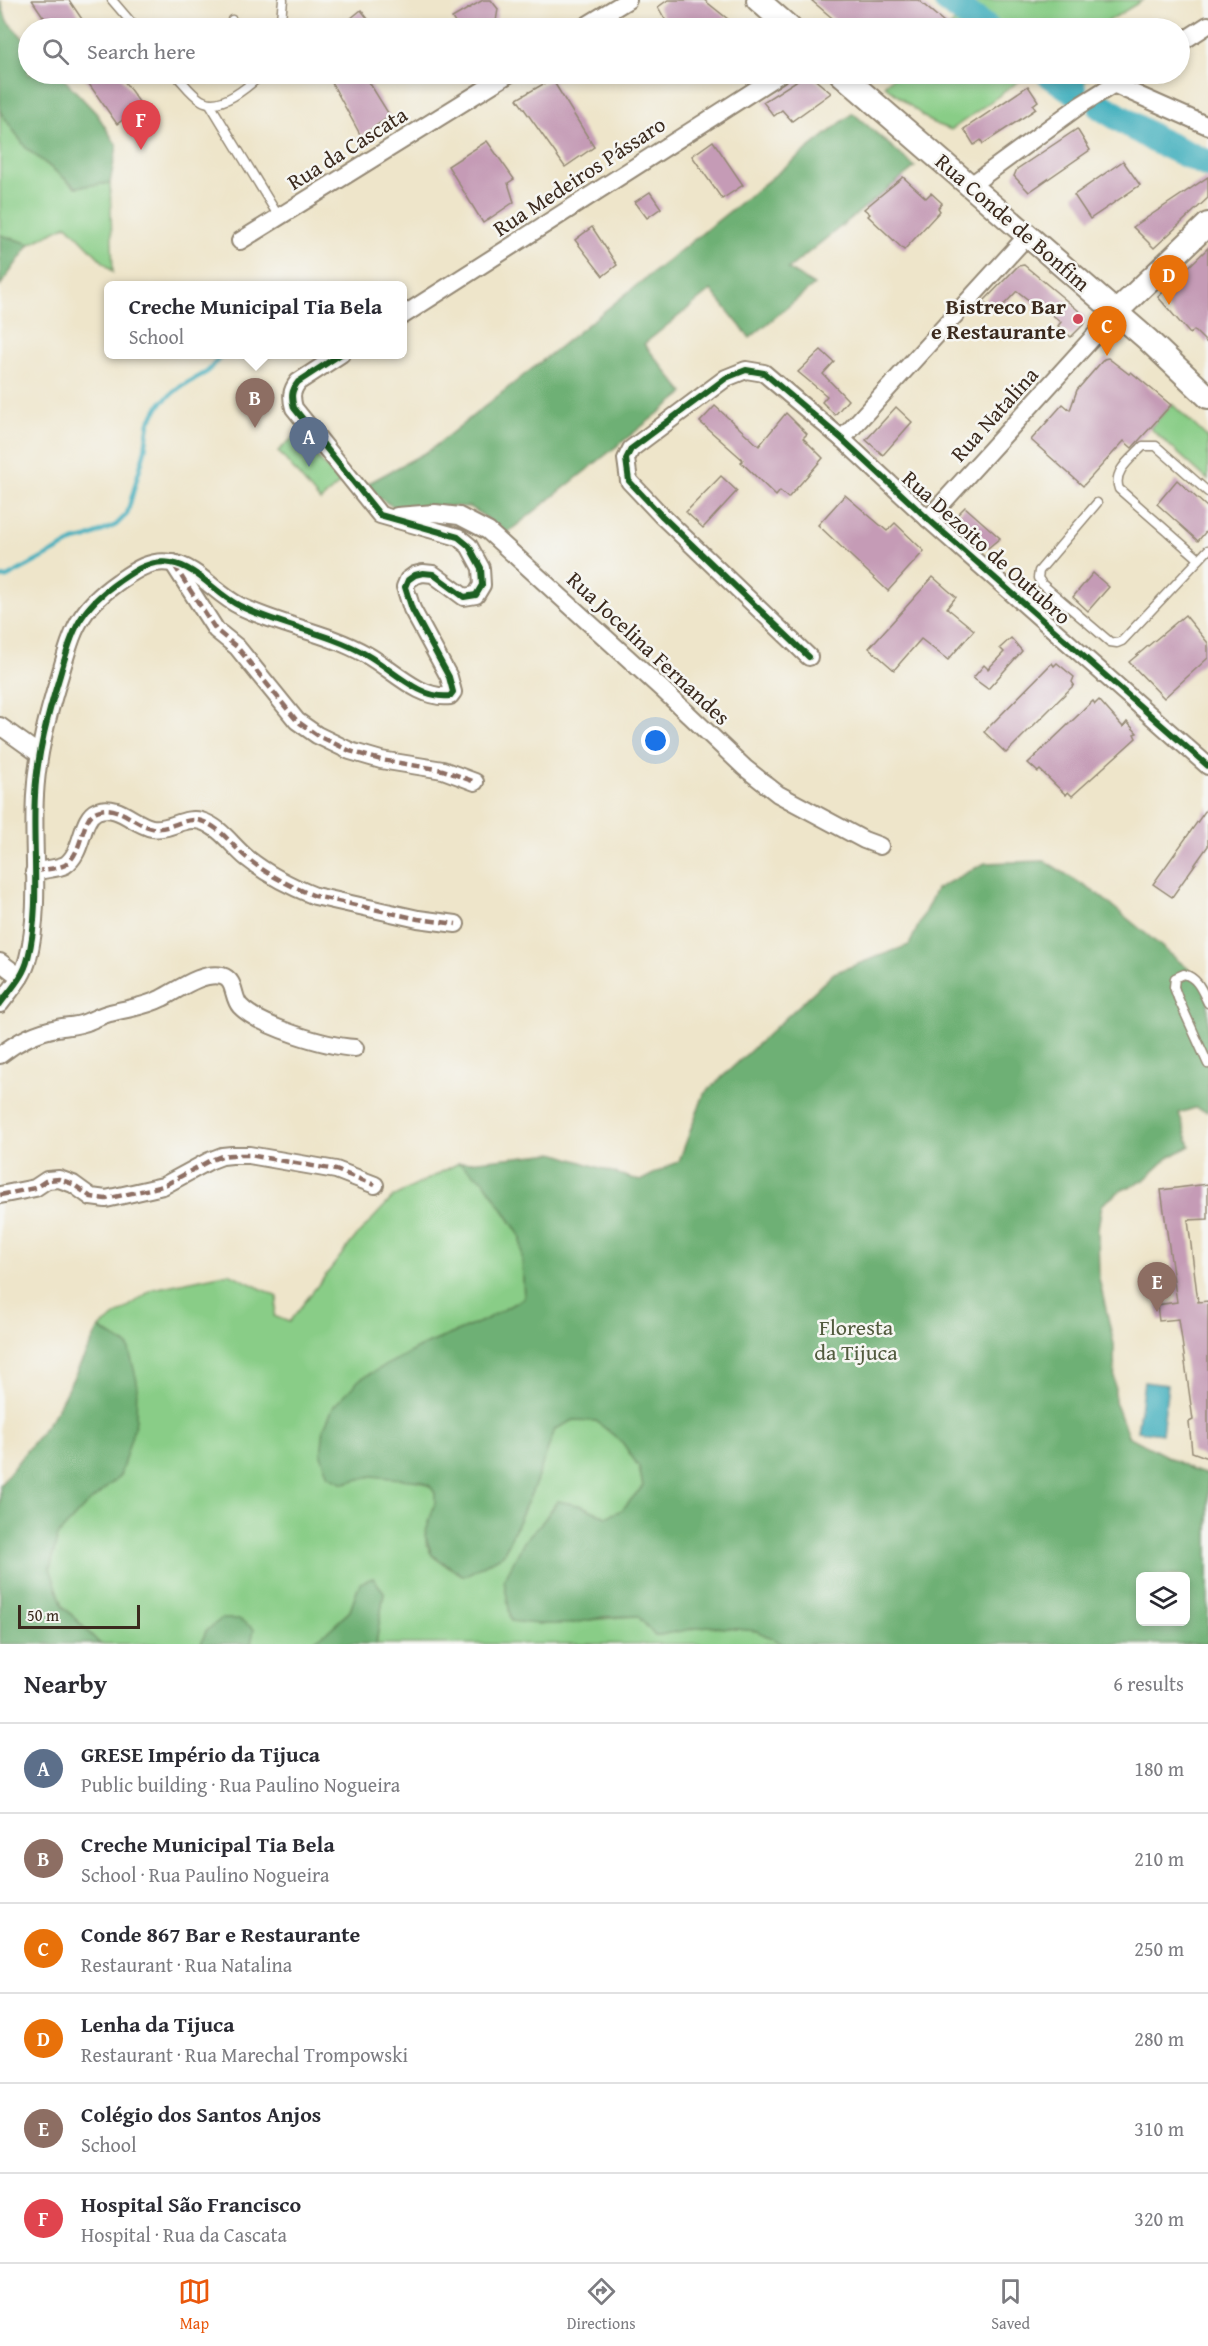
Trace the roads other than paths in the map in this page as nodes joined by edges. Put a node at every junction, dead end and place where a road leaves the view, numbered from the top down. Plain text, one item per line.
1 (112, 0) edge
2 (283, 0) edge
3 (628, 0) edge
4 (758, 0) edge
5 (127, 18) edge
6 (281, 18) edge
7 (598, 18) edge
8 (779, 18) edge
9 (1208, 25) edge
10 (1190, 36) edge
11 (184, 84) edge
12 (250, 84) edge
13 (493, 84) edge
14 (764, 84) edge
15 (853, 84) edge
16 (1114, 84) edge
17 (1107, 88) junction
18 (210, 104) junction
19 (1208, 126) edge
20 (971, 185) junction
21 (279, 217) junction
22 (1208, 224) edge
23 (1027, 236) junction
24 (240, 242) dead end
25 (1116, 312) junction
26 (407, 313) edge
27 (333, 359) edge
28 (1208, 397) edge
29 (842, 439) junction
30 (1208, 492) edge
31 (1097, 502) dead end
32 (380, 515) junction
33 (928, 519) junction
34 (1208, 550) edge
35 (1199, 559) junction
36 (172, 563) junction
37 (809, 657) dead end
38 (0, 726) edge
39 (39, 754) junction
40 (1208, 766) edge
41 (474, 782) dead end
42 (880, 846) dead end
43 (34, 872) junction
44 (456, 924) dead end
45 (0, 962) edge
46 (20, 977) junction
47 (1208, 1003) edge
48 (0, 1004) edge
49 (355, 1048) dead end
50 (0, 1055) edge
51 (1208, 1064) edge
52 (375, 1185) dead end
53 (0, 1195) edge

1 - 5 lane
2 - 6 lane
3 - 7 street
4 - 8 main road
9 - 10 street
11 - 18 lane
12 - 18 lane
13 - 21 street, Rua da Cascata
14 - 26 street, Rua Medeiros Pássaro
15 - 20 main road, Rua Conde de Bonfim
16 - 17 street
17 - 19 street
17 - 20 street
18 - 21 lane
20 - 23 main road, Rua Conde de Bonfim
21 - 24 street, Rua da Cascata
22 - 25 main road
23 - 25 main road, Rua Conde de Bonfim
23 - 29 street
25 - 28 main road, Rua Conde de Bonfim
25 - 33 street, Rua Natalina
27 - 32 street
29 - 33 street, Rua Dezoito de Outubro
29 - 37 street, Rua Dezoito de Outubro
30 - 35 lane
31 - 35 lane
32 - 36 street
32 - 42 street, Rua Jocelina Fernandes
33 - 40 street, Rua Dezoito de Outubro
34 - 35 lane
36 - 39 street
36 - 41 street
38 - 39 street
39 - 43 street
43 - 44 street
43 - 46 street
45 - 46 street
46 - 48 street
47 - 51 lane
49 - 50 street
52 - 53 street

